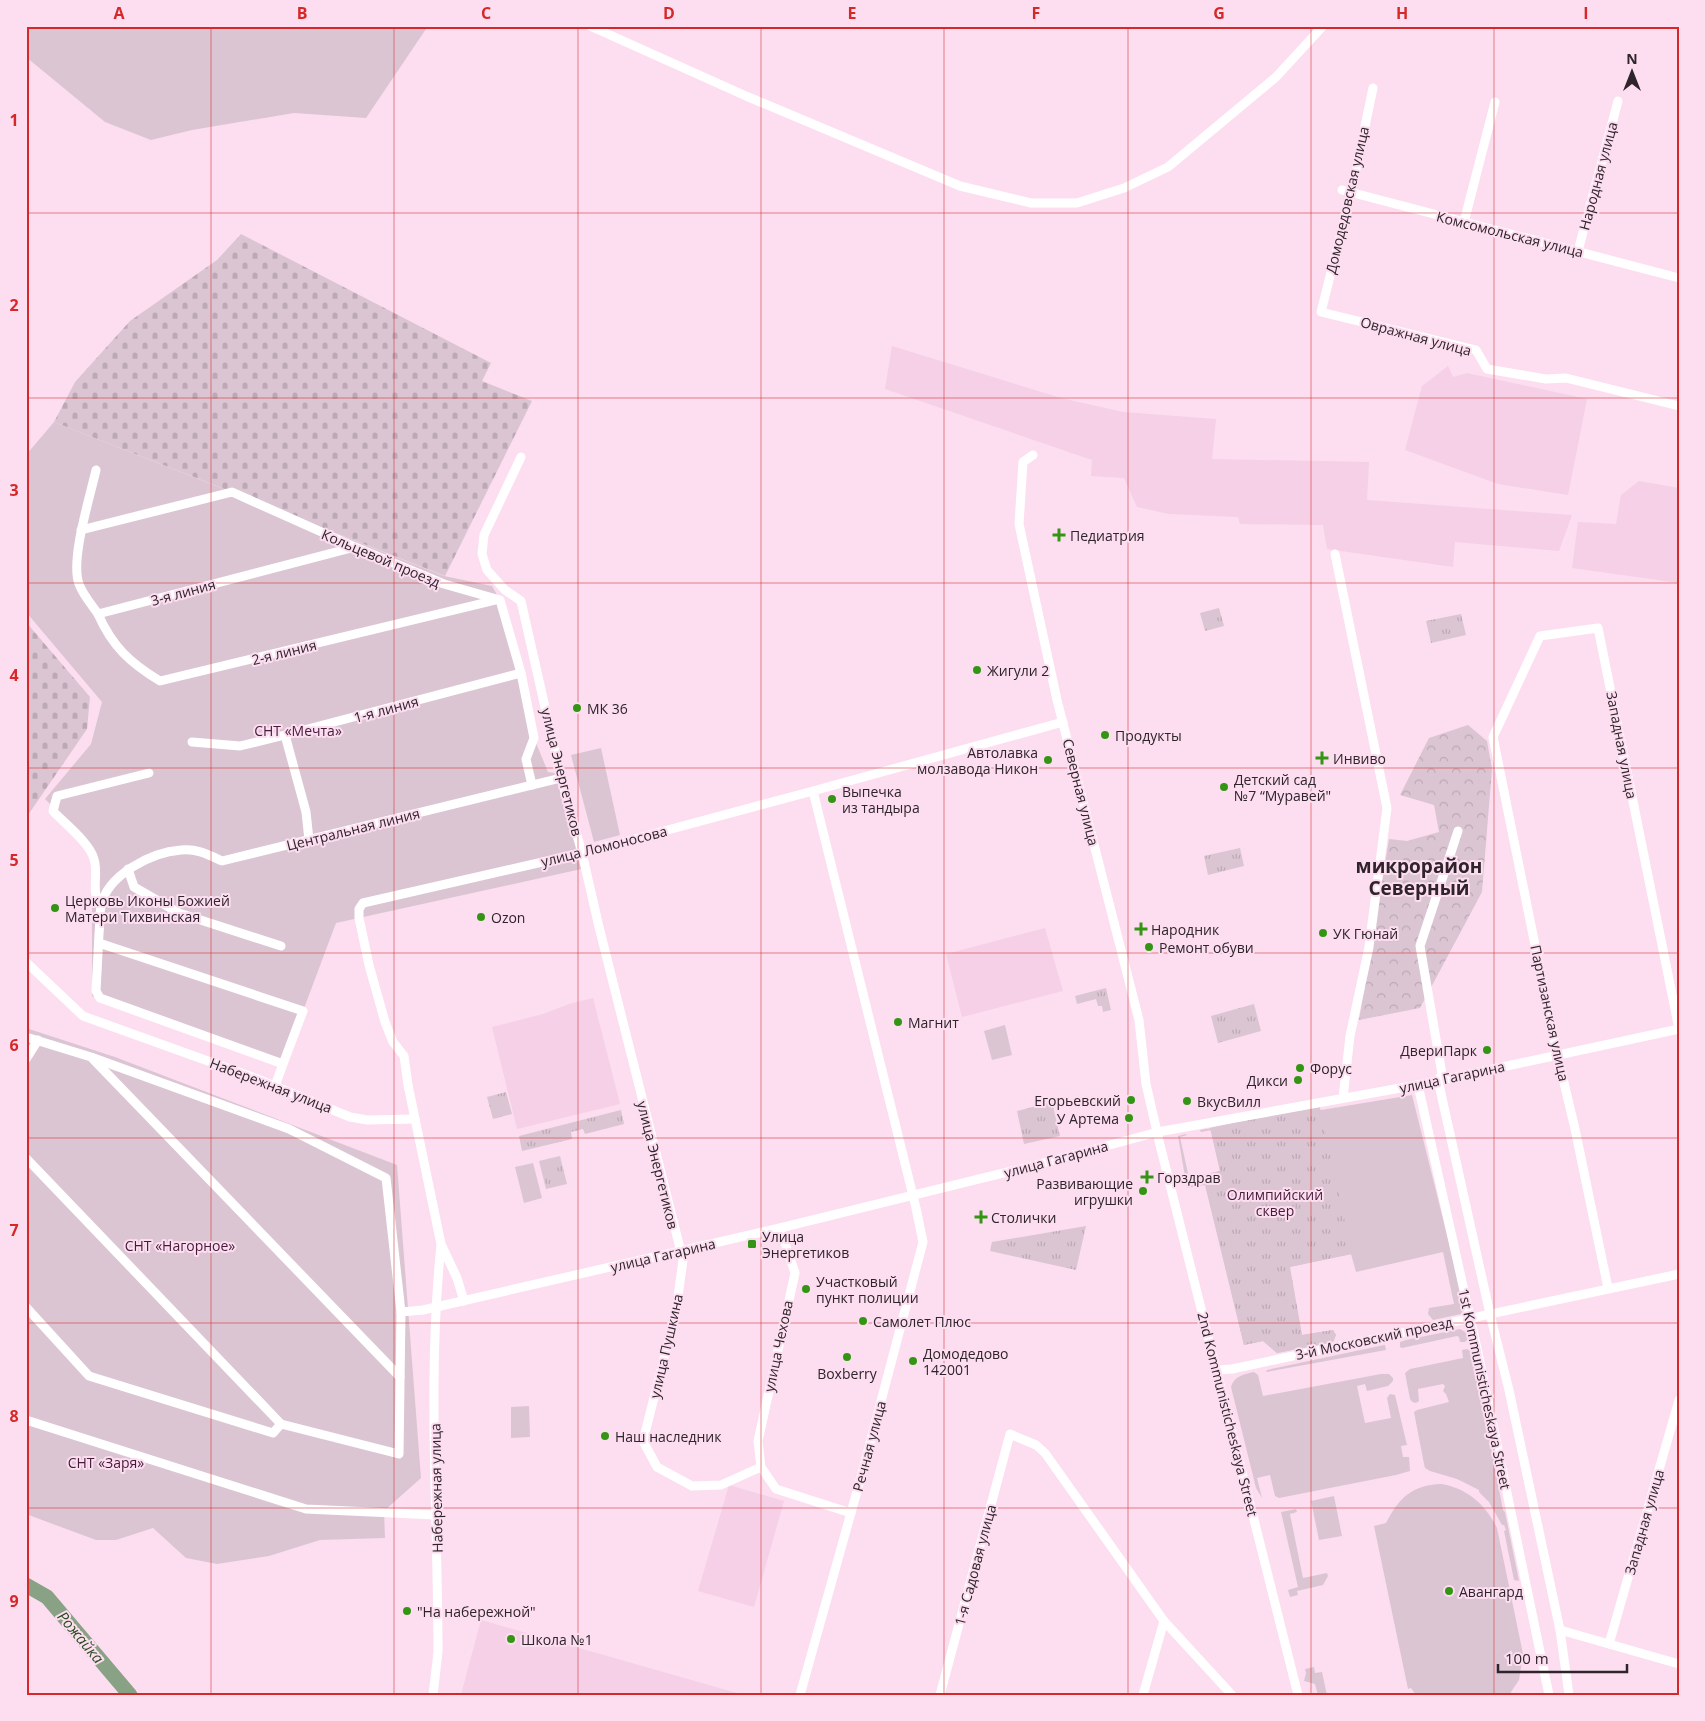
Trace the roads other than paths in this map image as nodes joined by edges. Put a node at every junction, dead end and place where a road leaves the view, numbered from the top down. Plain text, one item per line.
1 (590, 26) edge
2 (1323, 26) edge
3 (1373, 88) dead end
4 (1618, 101) dead end
5 (1495, 102) dead end
6 (1347, 191) junction
7 (1464, 222) junction
8 (1578, 251) junction
9 (1679, 278) edge
10 (1321, 312) joint
11 (1679, 406) edge
12 (1033, 455) dead end
13 (521, 457) dead end
14 (96, 470) dead end
15 (81, 530) junction
16 (354, 547) junction
17 (1335, 554) dead end
18 (500, 600) junction
19 (98, 614) junction
20 (521, 673) junction
21 (1063, 722) junction
22 (285, 735) junction
23 (1493, 737) joint
24 (192, 742) dead end
25 (148, 773) dead end
26 (562, 778) junction
27 (532, 785) junction
28 (813, 792) junction
29 (1458, 831) dead end
30 (309, 840) junction
31 (582, 853) junction
32 (128, 869) junction
33 (101, 906) junction
34 (99, 943) junction
35 (281, 946) dead end
36 (26, 962) edge
37 (1679, 1029) edge
38 (26, 1037) edge
39 (38, 1040) junction
40 (1558, 1055) junction
41 (91, 1057) junction
42 (26, 1059) edge
43 (283, 1064) junction
44 (1438, 1080) junction
45 (1418, 1085) junction
46 (275, 1086) junction
47 (1343, 1098) junction
48 (415, 1119) junction
49 (1158, 1132) junction
50 (26, 1158) edge
51 (913, 1195) junction
52 (780, 1228) junction
53 (441, 1244) junction
54 (681, 1251) junction
55 (1679, 1274) edge
56 (456, 1278) junction
57 (438, 1281) junction
58 (1608, 1288) junction
59 (464, 1301) junction
60 (26, 1307) edge
61 (437, 1307) junction
62 (401, 1312) junction
63 (1490, 1314) junction
64 (1470, 1318) junction
65 (1217, 1370) junction
66 (400, 1377) junction
67 (1679, 1400) edge
68 (26, 1420) edge
69 (281, 1424) junction
70 (761, 1467) junction
71 (851, 1513) junction
72 (436, 1515) junction
73 (1164, 1621) junction
74 (1560, 1630) junction
75 (1609, 1644) junction
76 (1679, 1664) edge
77 (433, 1695) edge
78 (800, 1695) edge
79 (940, 1695) edge
80 (1143, 1695) edge
81 (1232, 1695) edge
82 (1298, 1695) edge
83 (1549, 1695) edge
84 (1569, 1695) edge

1 - 2 street
3 - 6 street, Домодедовская улица
4 - 8 street, Народная улица
5 - 7 street
6 - 7 street, Комсомольская улица
6 - 10 street, Домодедовская улица
7 - 8 street, Комсомольская улица
8 - 9 street, Комсомольская улица
10 - 11 street, Овражная улица
12 - 21 street, Северная улица
13 - 26 street, улица Энергетиков
14 - 15 street
15 - 16 street, Кольцевой проезд
15 - 19 street
16 - 18 street, Кольцевой проезд
16 - 19 street, 3-я линия
17 - 47 street
18 - 19 street, 2-я линия
18 - 20 street
20 - 22 street, 1-я линия
20 - 27 street
21 - 28 street, улица Ломоносова
21 - 49 street, Северная улица
22 - 24 street, 1-я линия
22 - 30 street
23 - 37 street, Западная улица
23 - 40 street, Партизанская улица
25 - 33 street
26 - 27 street, Центральная линия
26 - 31 street, улица Энергетиков
27 - 30 street, Центральная линия
28 - 31 street, улица Ломоносова
28 - 51 street, Речная улица
29 - 44 street
30 - 32 street, Центральная линия
31 - 48 street, улица Ломоносова
31 - 54 street, улица Энергетиков
32 - 33 street, Центральная линия
32 - 35 street
33 - 34 street
34 - 43 street
34 - 43 street
36 - 46 street, Набережная улица
37 - 40 street, улица Гагарина
38 - 39 street
39 - 41 street
39 - 42 street
40 - 44 street, улица Гагарина
40 - 58 street, Партизанская улица
41 - 62 street
41 - 66 street
43 - 46 street
44 - 45 street, улица Гагарина
44 - 63 street
45 - 47 street, улица Гагарина
45 - 64 street, 1st Kommunisticheskaya Street
46 - 48 street, Набережная улица
47 - 49 street, улица Гагарина
48 - 53 street, Набережная улица
49 - 51 street, улица Гагарина
49 - 65 street, 2nd Kommunisticheskaya Street
50 - 69 street
51 - 52 street, улица Гагарина
51 - 71 street, Речная улица
52 - 54 street, улица Гагарина
52 - 70 street, улица Чехова
53 - 56 street, Набережная улица
53 - 57 street, Набережная улица
54 - 59 street, улица Гагарина
54 - 70 street, улица Пушкина
55 - 58 street, 3-й Московский проезд
56 - 57 street
56 - 59 street, Набережная улица
57 - 61 street, Набережная улица
58 - 63 street, 3-й Московский проезд
59 - 61 street, улица Гагарина
60 - 69 street
61 - 62 street, улица Гагарина
61 - 72 street, Набережная улица
62 - 66 street
63 - 64 street, 3-й Московский проезд
63 - 74 street
64 - 65 street, 3-й Московский проезд
64 - 83 street, 1st Kommunisticheskaya Street
65 - 82 street, 2nd Kommunisticheskaya Street
66 - 69 street
67 - 75 street, Западная улица
68 - 72 street
70 - 71 street
71 - 78 street, Речная улица
72 - 77 street, Набережная улица
73 - 79 street, 1-я Садовая улица
73 - 80 street
73 - 81 street
74 - 75 street
74 - 84 street
75 - 76 street

